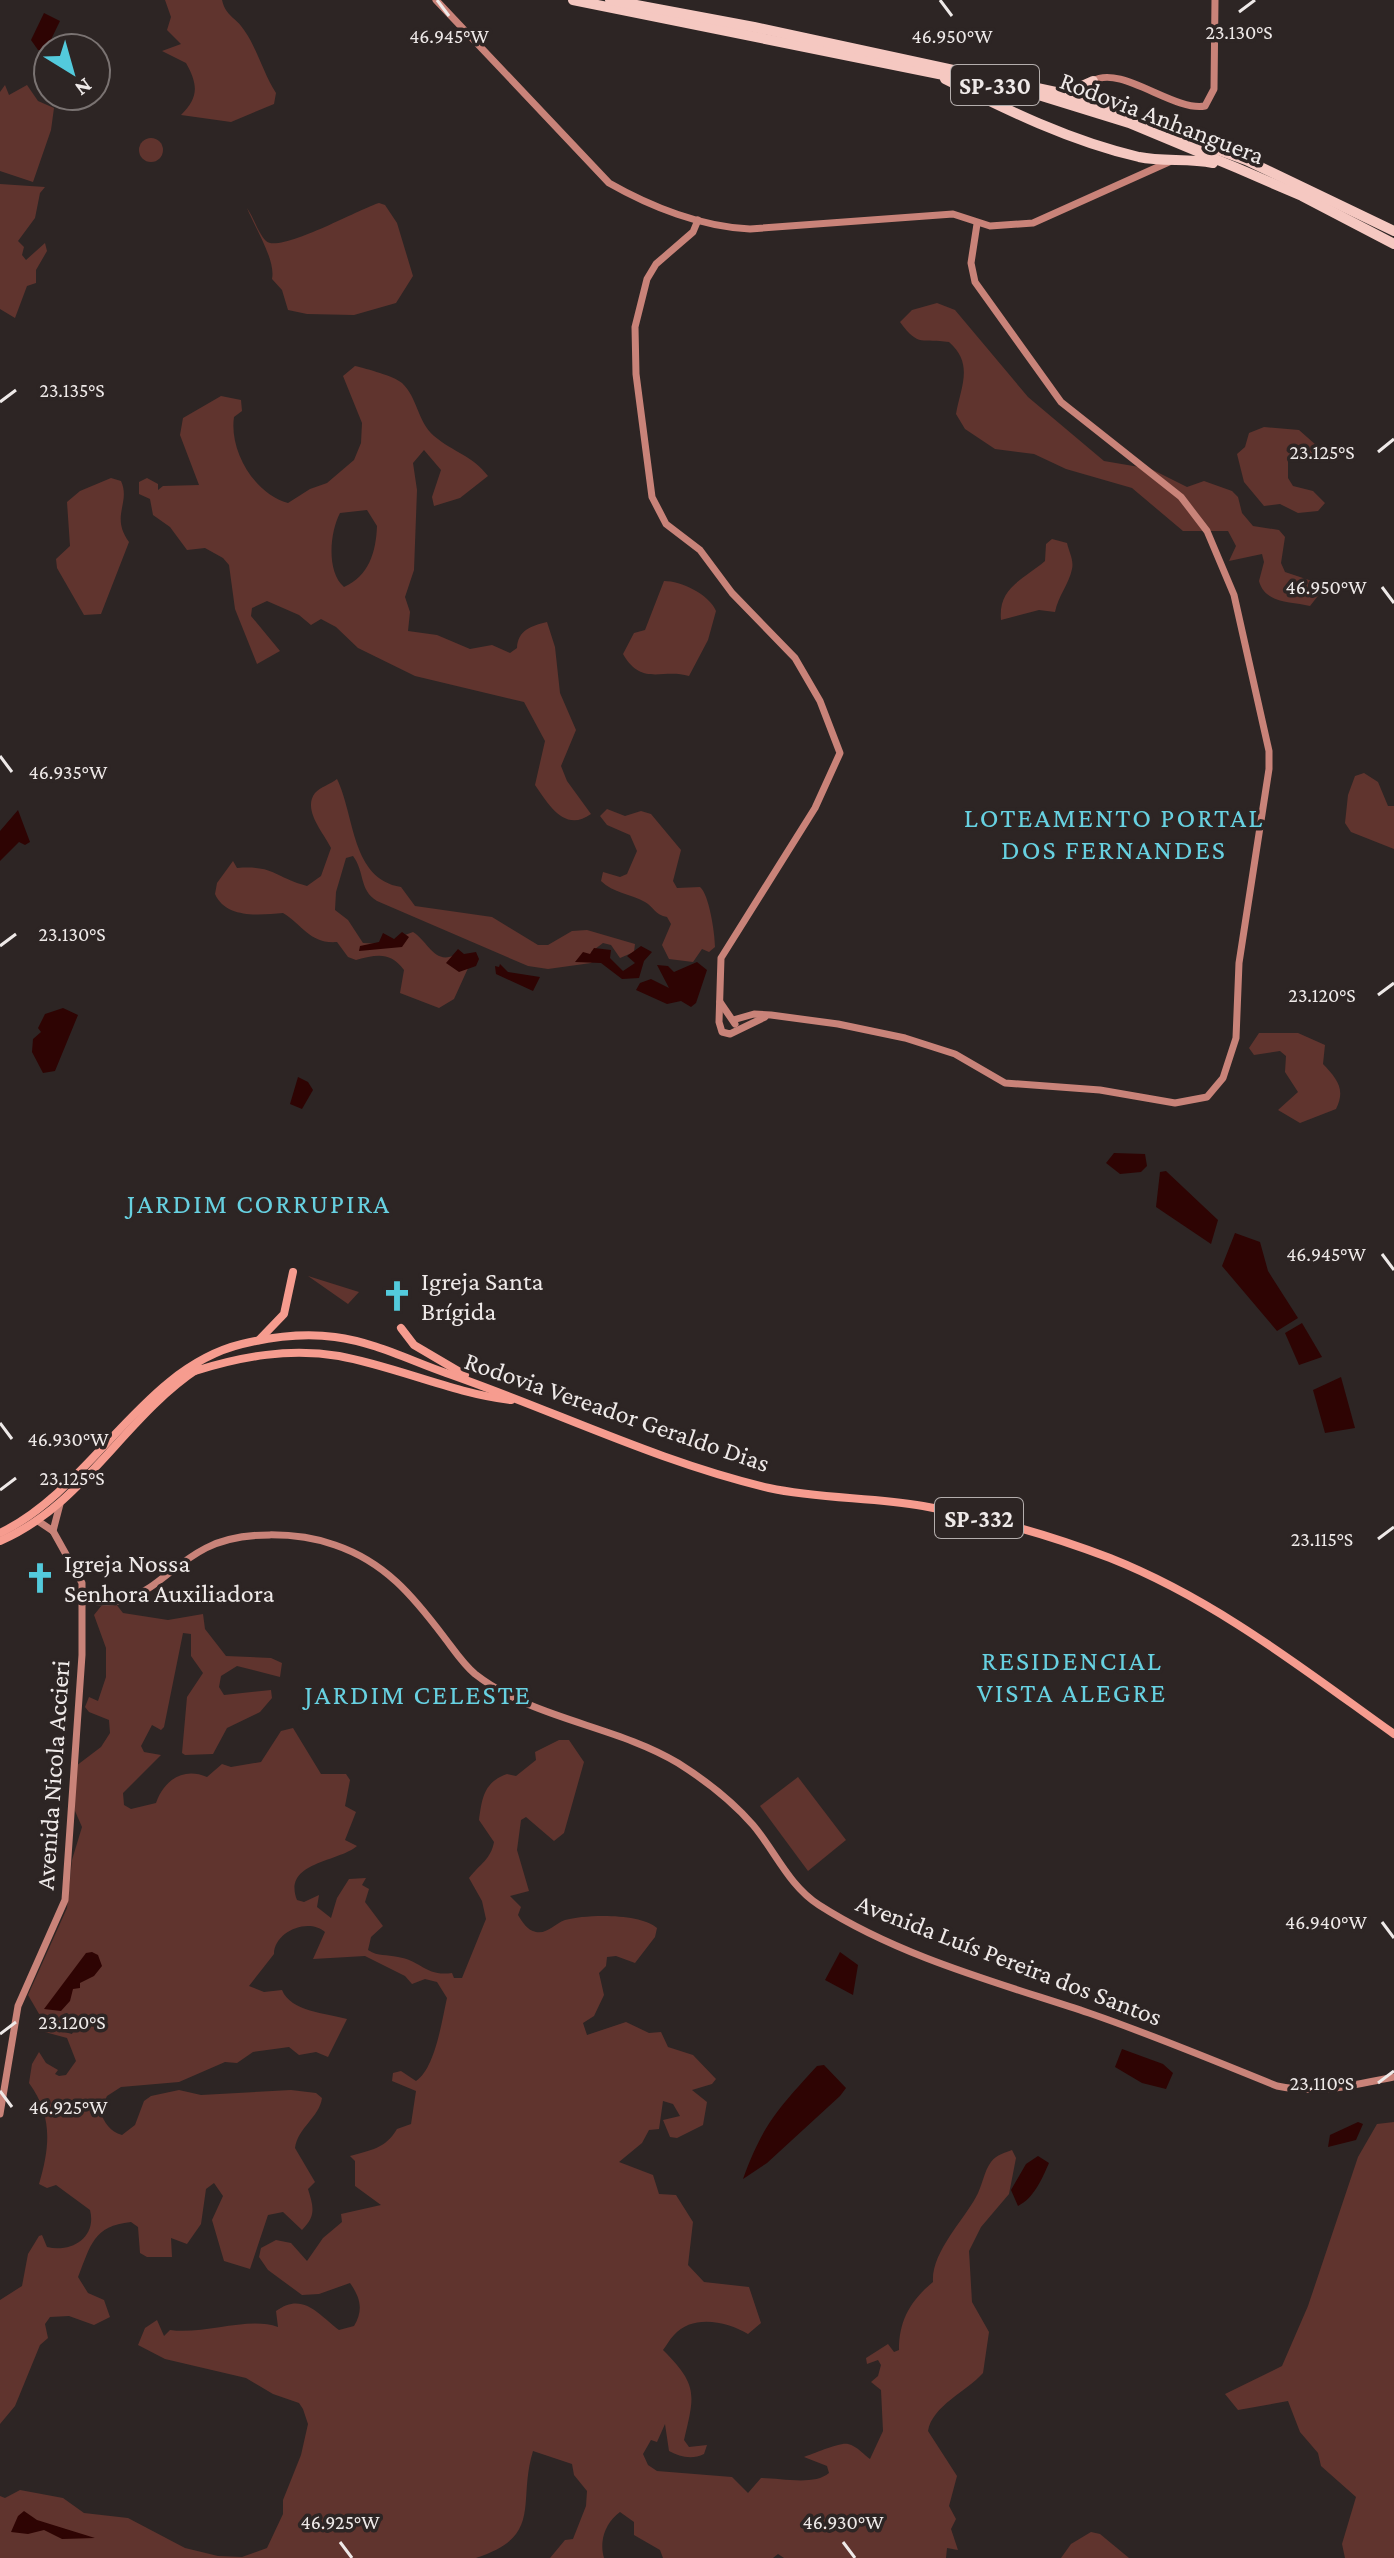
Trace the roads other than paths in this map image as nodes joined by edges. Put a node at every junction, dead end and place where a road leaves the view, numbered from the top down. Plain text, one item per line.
1 (436, 0) edge
2 (573, 0) edge
3 (610, 0) edge
4 (1215, 0) edge
5 (928, 71) junction
6 (1093, 81) junction
7 (1065, 94) junction
8 (1108, 108) junction
9 (1175, 159) junction
10 (1237, 168) junction
11 (698, 220) junction
12 (977, 224) junction
13 (1394, 231) edge
14 (1394, 244) edge
15 (720, 1002) junction
16 (771, 1015) junction
17 (732, 1020) junction
18 (720, 1025) junction
19 (735, 1030) junction
20 (293, 1272) dead end
21 (401, 1328) dead end
22 (256, 1342) junction
23 (195, 1371) junction
24 (475, 1382) junction
25 (524, 1401) junction
26 (60, 1504) junction
27 (38, 1521) junction
28 (53, 1531) junction
29 (0, 1533) edge
30 (0, 1541) edge
31 (83, 1599) junction
32 (1394, 1734) edge
33 (1394, 2077) edge
34 (0, 2114) edge

1 - 11 street
2 - 5 highway, Rodovia Anhanguera / SP-330
3 - 7 highway, Rodovia Anhanguera / SP-330
4 - 6 street
5 - 9 highway
5 - 10 highway, Rodovia Anhanguera / SP-330
6 - 7 highway
6 - 8 highway
7 - 8 highway, Rodovia Anhanguera / SP-330
8 - 13 highway, Rodovia Anhanguera / SP-330
9 - 10 highway
9 - 12 street
10 - 14 highway, Rodovia Anhanguera / SP-330
11 - 12 street
11 - 15 street
12 - 16 street
15 - 17 street
15 - 18 street
16 - 17 street
16 - 19 street
17 - 18 street
17 - 19 street
18 - 19 street
20 - 22 main road
21 - 24 main road
22 - 23 main road, Rodovia Vereador Geraldo Dias / SP-332
22 - 24 main road, Rodovia Vereador Geraldo Dias / SP-332
22 - 29 main road, Rodovia Vereador Geraldo Dias / SP-332
23 - 25 main road
23 - 26 main road, Rodovia Vereador Geraldo Dias / SP-332
24 - 25 main road, Rodovia Vereador Geraldo Dias / SP-332
25 - 32 main road, Rodovia Vereador Geraldo Dias / SP-332
26 - 27 main road, Rodovia Vereador Geraldo Dias / SP-332
26 - 28 street
27 - 28 street, Avenida Nicola Accieri
27 - 30 main road, Rodovia Vereador Geraldo Dias / SP-332
28 - 31 street, Avenida Nicola Accieri
31 - 33 street, Avenida Luís Pereira dos Santos
31 - 34 street, Avenida Nicola Accieri

